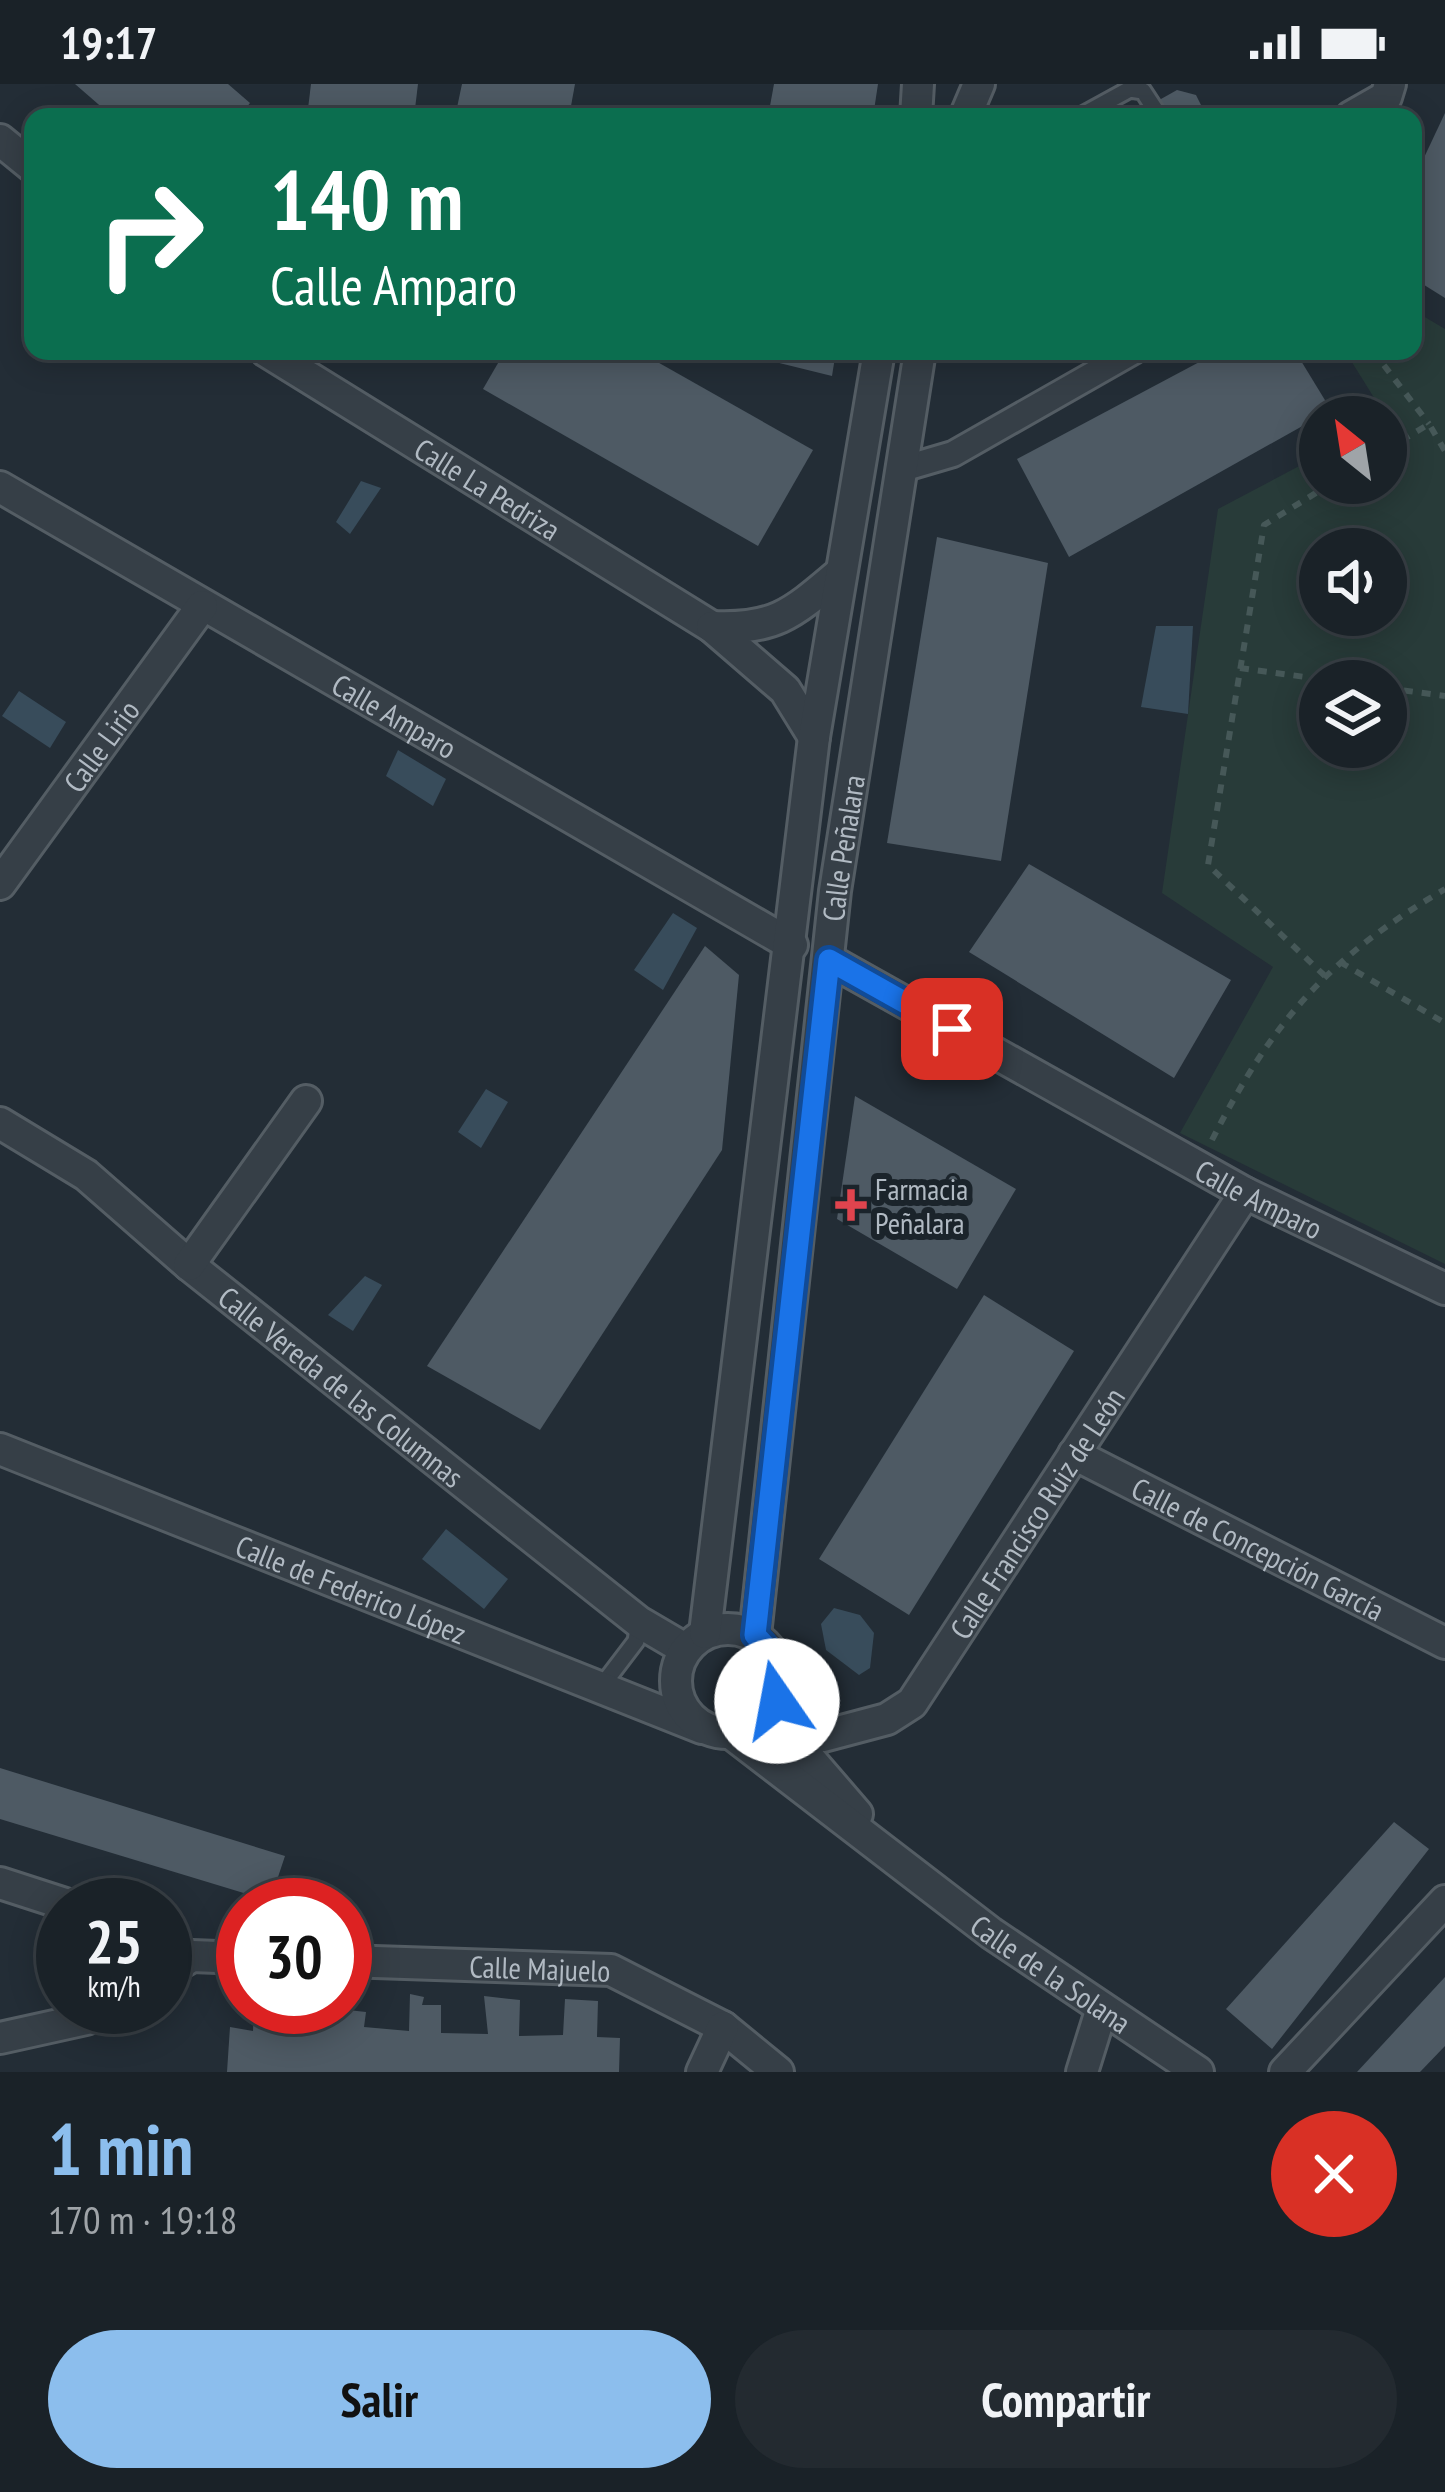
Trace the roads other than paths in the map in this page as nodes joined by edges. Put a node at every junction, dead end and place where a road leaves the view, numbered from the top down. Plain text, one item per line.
1 (1390, 84) edge
2 (1095, 108) edge
3 (1154, 108) edge
4 (1367, 108) edge
5 (0, 140) edge
6 (24, 159) edge
7 (281, 360) edge
8 (877, 360) edge
9 (919, 360) edge
10 (1118, 360) edge
11 (902, 469) junction
12 (0, 487) edge
13 (838, 575) junction
14 (202, 606) junction
15 (712, 627) junction
16 (814, 736) junction
17 (0, 884) edge
18 (792, 945) junction
19 (829, 960) junction
20 (306, 1101) dead end
21 (0, 1123) edge
22 (1245, 1193) junction
23 (190, 1265) junction
24 (1445, 1288) edge
25 (0, 1449) edge
26 (1074, 1454) junction
27 (639, 1622) junction
28 (755, 1635) junction
29 (695, 1641) junction
30 (1445, 1643) edge
31 (601, 1687) junction
32 (774, 1707) junction
33 (717, 1731) junction
34 (910, 1871) junction
35 (0, 1883) edge
36 (36, 1895) edge
37 (1445, 1900) edge
38 (372, 1962) edge
39 (1102, 2008) junction
40 (723, 2027) junction
41 (36, 2030) edge
42 (0, 2038) edge
43 (702, 2072) edge
44 (778, 2072) edge
45 (1082, 2072) edge
46 (1198, 2072) edge
47 (1285, 2072) edge

1 - 4 street
2 - 3 lane
5 - 6 street
7 - 15 street, Calle La Pedriza
8 - 13 street, Calle Peñalara
9 - 11 street, Calle Peñalara
10 - 11 street
11 - 19 street, Calle Peñalara
12 - 14 street, Calle Amparo
13 - 15 street
13 - 16 street, Calle Peñalara
14 - 17 street, Calle Lirio
14 - 18 street, Calle Amparo
15 - 16 street, Calle La Pedriza
16 - 18 street, Calle Peñalara
18 - 29 street, Calle Peñalara
19 - 22 street, Calle Amparo
19 - 28 street, Calle Peñalara
20 - 23 street
21 - 23 street, Calle Vereda de las Columnas
22 - 24 street, Calle Amparo
22 - 26 street, Calle Francisco Ruiz de León
23 - 27 street, Calle Vereda de las Columnas
25 - 31 street, Calle de Federico López
26 - 30 street, Calle de Concepción García
26 - 32 street, Calle Francisco Ruiz de León
27 - 29 street, Calle Vereda de las Columnas
27 - 31 lane
28 - 29 street
28 - 32 street
29 - 33 street, Calle Peñalara
31 - 33 street, Calle de Federico López
32 - 33 street
32 - 34 street, Calle de la Solana
33 - 34 street, Calle de la Solana
34 - 39 street, Calle de la Solana
35 - 36 street
37 - 47 street
38 - 40 street, Calle Majuelo
39 - 45 street
39 - 46 street, Calle de la Solana
40 - 43 street
40 - 44 street, Calle Majuelo
41 - 42 street

